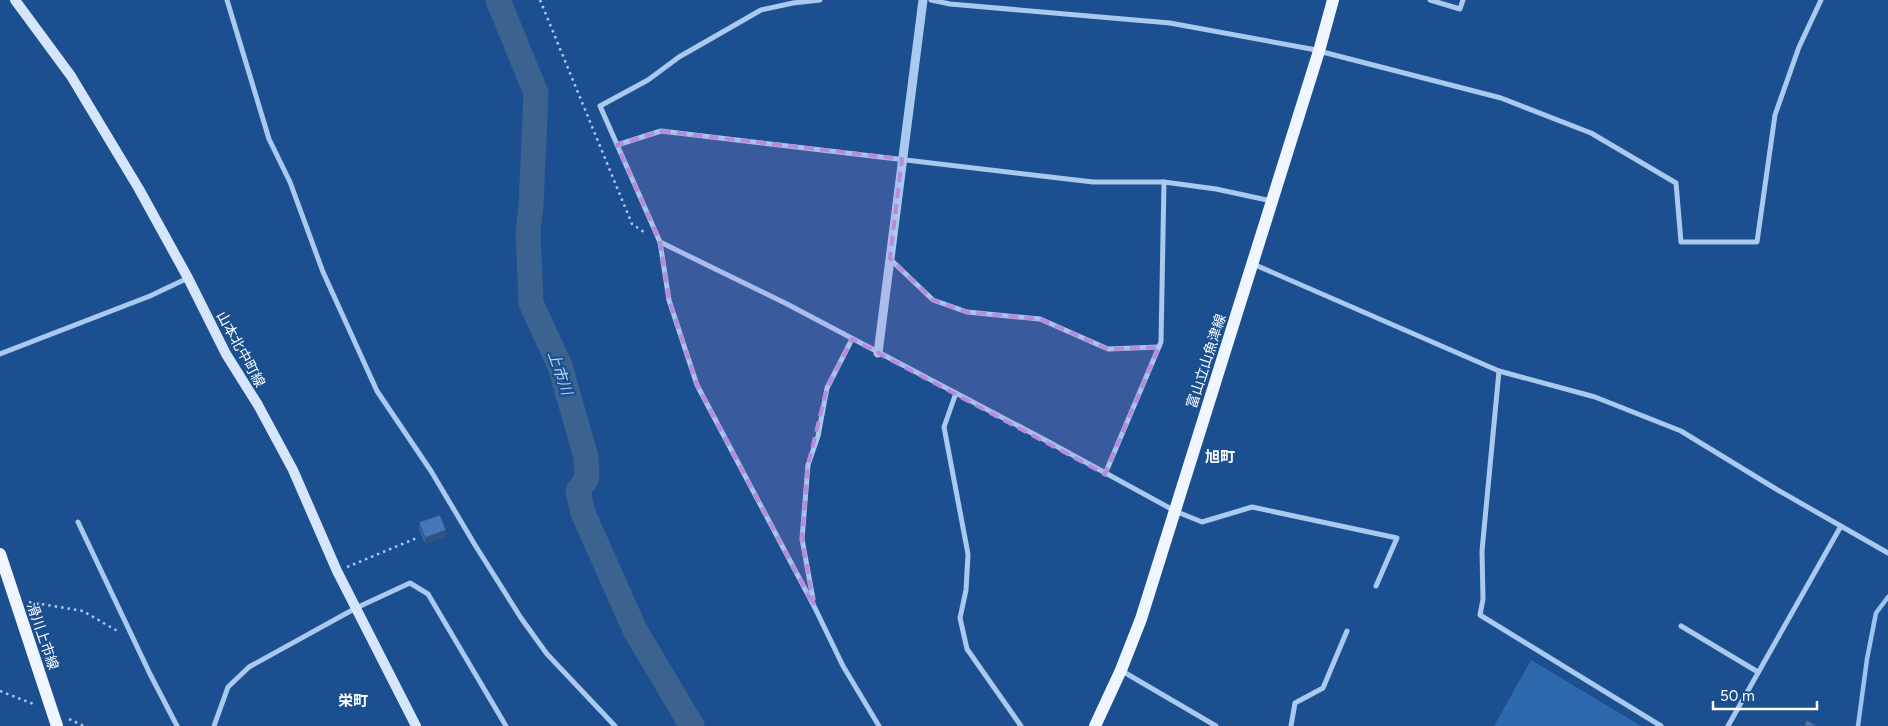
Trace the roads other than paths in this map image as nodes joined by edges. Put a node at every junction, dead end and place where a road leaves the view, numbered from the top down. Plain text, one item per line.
1 (15, 0) edge
2 (228, 0) edge
3 (820, 0) edge
4 (923, 0) edge
5 (931, 0) edge
6 (1334, 0) edge
7 (1430, 0) edge
8 (1463, 0) edge
9 (1821, 0) edge
10 (1319, 51) junction
11 (617, 146) junction
12 (902, 159) junction
13 (1164, 182) junction
14 (1272, 201) junction
15 (660, 242) junction
16 (890, 258) junction
17 (1252, 264) junction
18 (188, 278) junction
19 (852, 339) junction
20 (1159, 348) junction
21 (878, 353) junction
22 (0, 354) edge
23 (1498, 371) junction
24 (956, 393) junction
25 (1105, 474) junction
26 (1175, 511) junction
27 (78, 522) dead end
28 (1841, 526) junction
29 (1888, 553) edge
30 (0, 554) edge
31 (1376, 586) dead end
32 (814, 606) junction
33 (356, 608) junction
34 (1681, 626) dead end
35 (1347, 630) dead end
36 (1121, 670) junction
37 (1758, 672) junction
38 (58, 726) edge
39 (177, 726) edge
40 (214, 726) edge
41 (416, 726) edge
42 (506, 726) edge
43 (615, 726) edge
44 (879, 726) edge
45 (1020, 726) edge
46 (1095, 726) edge
47 (1216, 726) edge
48 (1291, 726) edge
49 (1661, 726) edge
50 (1728, 726) edge

1 - 18 main road, 山本北中町線
2 - 43 street
3 - 11 street
4 - 12 street
5 - 10 street
6 - 10 main road, 富山立山魚津線
7 - 8 street
9 - 10 street
10 - 14 main road, 富山立山魚津線
11 - 12 street
11 - 15 street
12 - 13 street
12 - 16 street
13 - 14 street
13 - 20 street
14 - 17 main road, 富山立山魚津線
15 - 19 street
15 - 32 street
16 - 20 street
16 - 21 street
17 - 23 street
17 - 26 main road, 富山立山魚津線
18 - 22 street
18 - 33 main road, 山本北中町線
19 - 21 street
19 - 32 street
20 - 25 street
21 - 24 street
23 - 28 street
23 - 49 street
24 - 25 street
24 - 45 street
25 - 26 street
26 - 31 street
26 - 36 main road, 富山立山魚津線
27 - 39 street
28 - 29 street
28 - 37 street
30 - 38 main road, 滑川上市線
32 - 44 street
33 - 40 street
33 - 41 main road, 山本北中町線
33 - 42 street
34 - 37 street
35 - 48 street
36 - 46 main road, 富山立山魚津線
36 - 47 street
37 - 50 street

